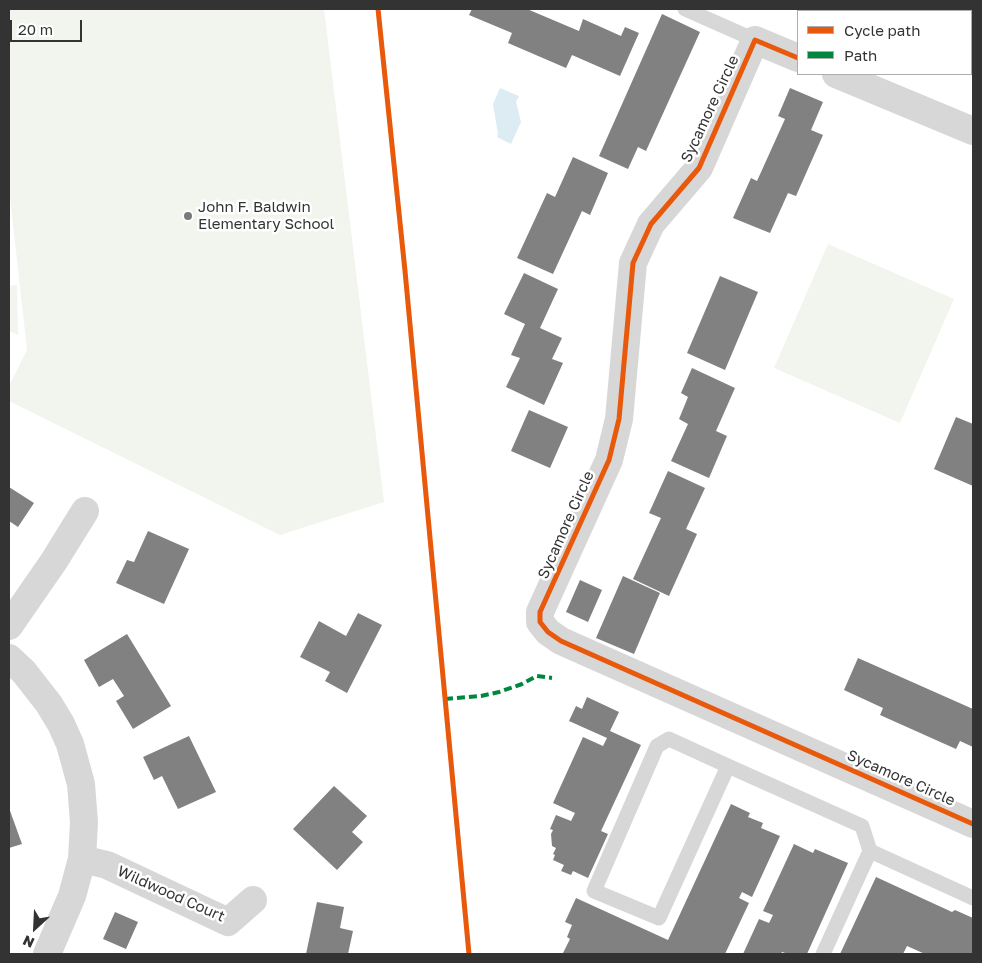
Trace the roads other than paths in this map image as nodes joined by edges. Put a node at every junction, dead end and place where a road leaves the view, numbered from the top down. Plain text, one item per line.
1 (685, 9) edge
2 (755, 40) junction
3 (797, 58) edge
4 (838, 75) edge
5 (973, 131) edge
6 (85, 511) dead end
7 (9, 626) edge
8 (9, 658) edge
9 (728, 766) junction
10 (973, 824) edge
11 (870, 851) junction
12 (82, 859) junction
13 (973, 898) edge
14 (253, 900) dead end
15 (47, 954) edge
16 (822, 954) edge

1 - 2 lane
2 - 3 street
2 - 10 street, Sycamore Circle
4 - 5 street
6 - 7 street
8 - 12 street
9 - 9 lane
9 - 11 lane
11 - 13 lane
11 - 16 lane
12 - 14 street, Wildwood Court
12 - 15 street

